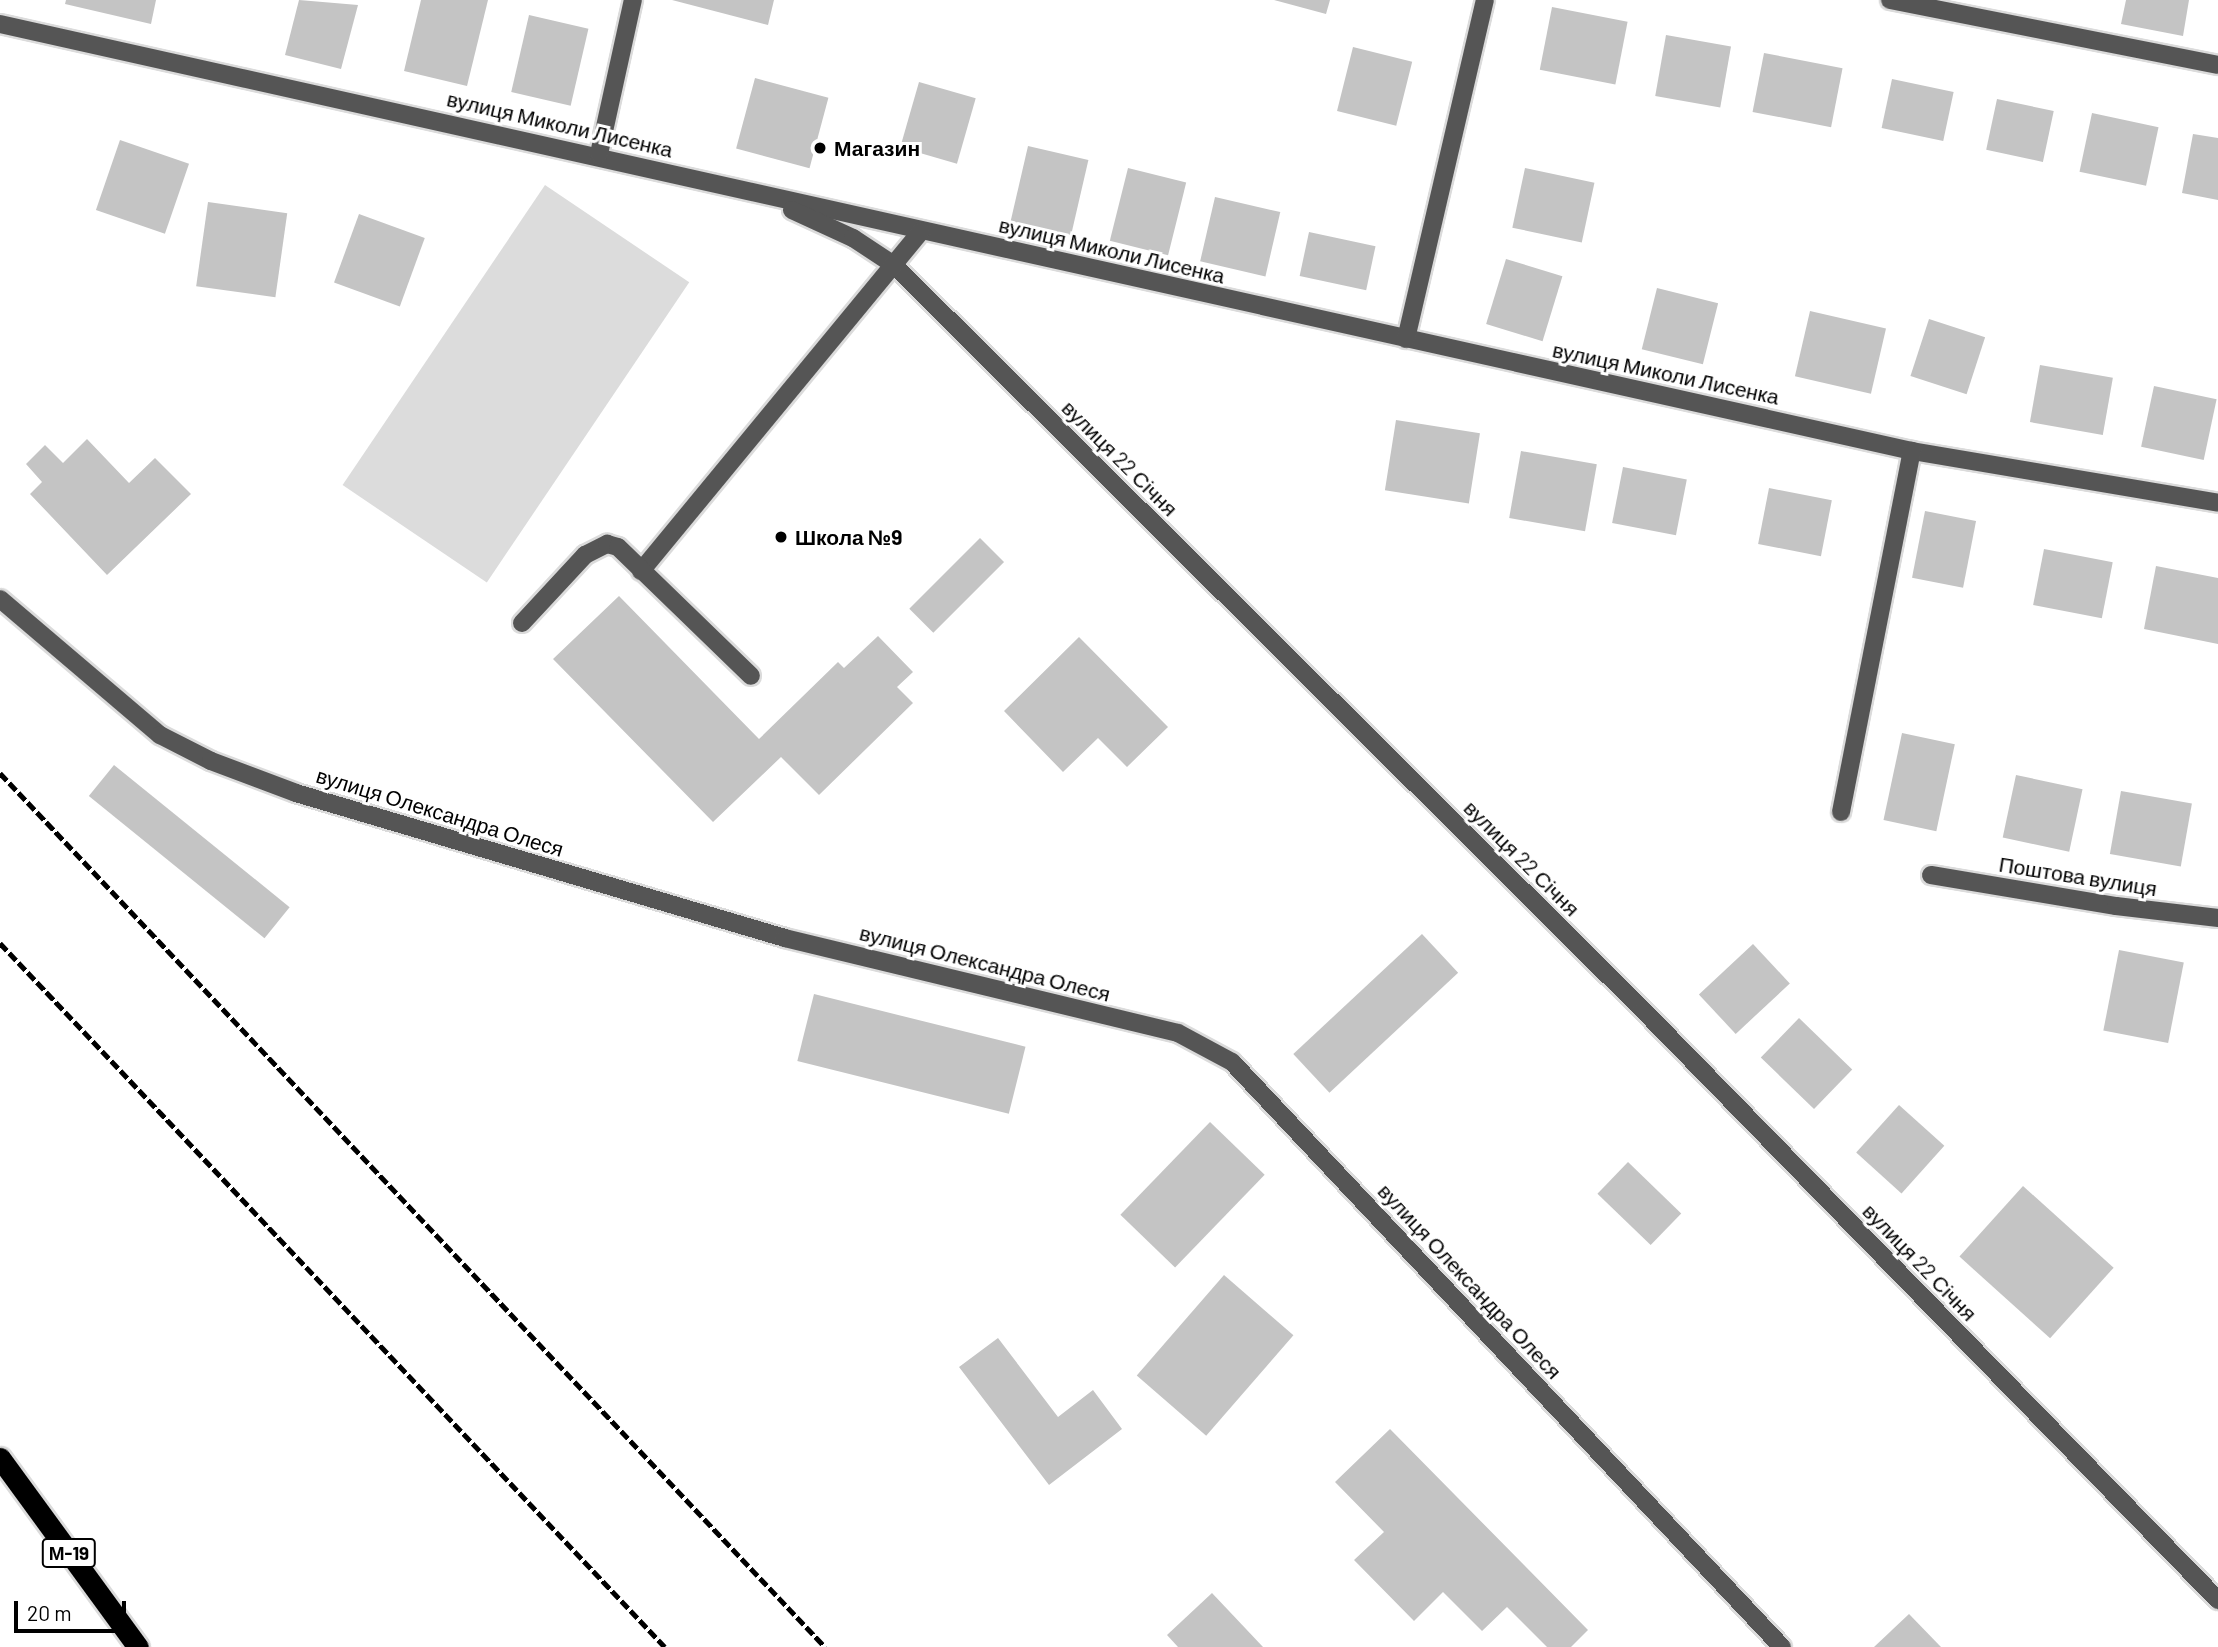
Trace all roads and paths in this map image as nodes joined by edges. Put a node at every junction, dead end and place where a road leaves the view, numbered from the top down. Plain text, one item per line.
1 (633, 0) edge
2 (1485, 0) edge
3 (1890, 0) edge
4 (0, 24) edge
5 (2218, 65) edge
6 (599, 155) junction
7 (757, 194) junction
8 (922, 231) junction
9 (894, 265) junction
10 (1406, 339) junction
11 (1912, 451) junction
12 (2218, 503) edge
13 (641, 571) junction
14 (0, 599) edge
15 (522, 622) dead end
16 (751, 676) dead end
17 (1841, 812) dead end
18 (1931, 875) dead end
19 (2218, 918) edge
20 (0, 1458) edge
21 (2218, 1600) edge
22 (138, 1647) edge
23 (1782, 1647) edge

1 - 6 street
2 - 10 street
3 - 5 street
4 - 6 street, вулиця Миколи Лисенка
6 - 7 street, вулиця Миколи Лисенка
7 - 8 street, вулиця Миколи Лисенка
7 - 9 street, вулиця 22 Січня
8 - 9 street
8 - 10 street, вулиця Миколи Лисенка
9 - 13 street
9 - 21 street, вулиця 22 Січня
10 - 11 street, вулиця Миколи Лисенка
11 - 12 street, вулиця Миколи Лисенка
11 - 17 street
13 - 15 street
13 - 16 street
14 - 23 street, вулиця Олександра Олеся
18 - 19 street, Поштова вулиця
20 - 22 highway, М-19

